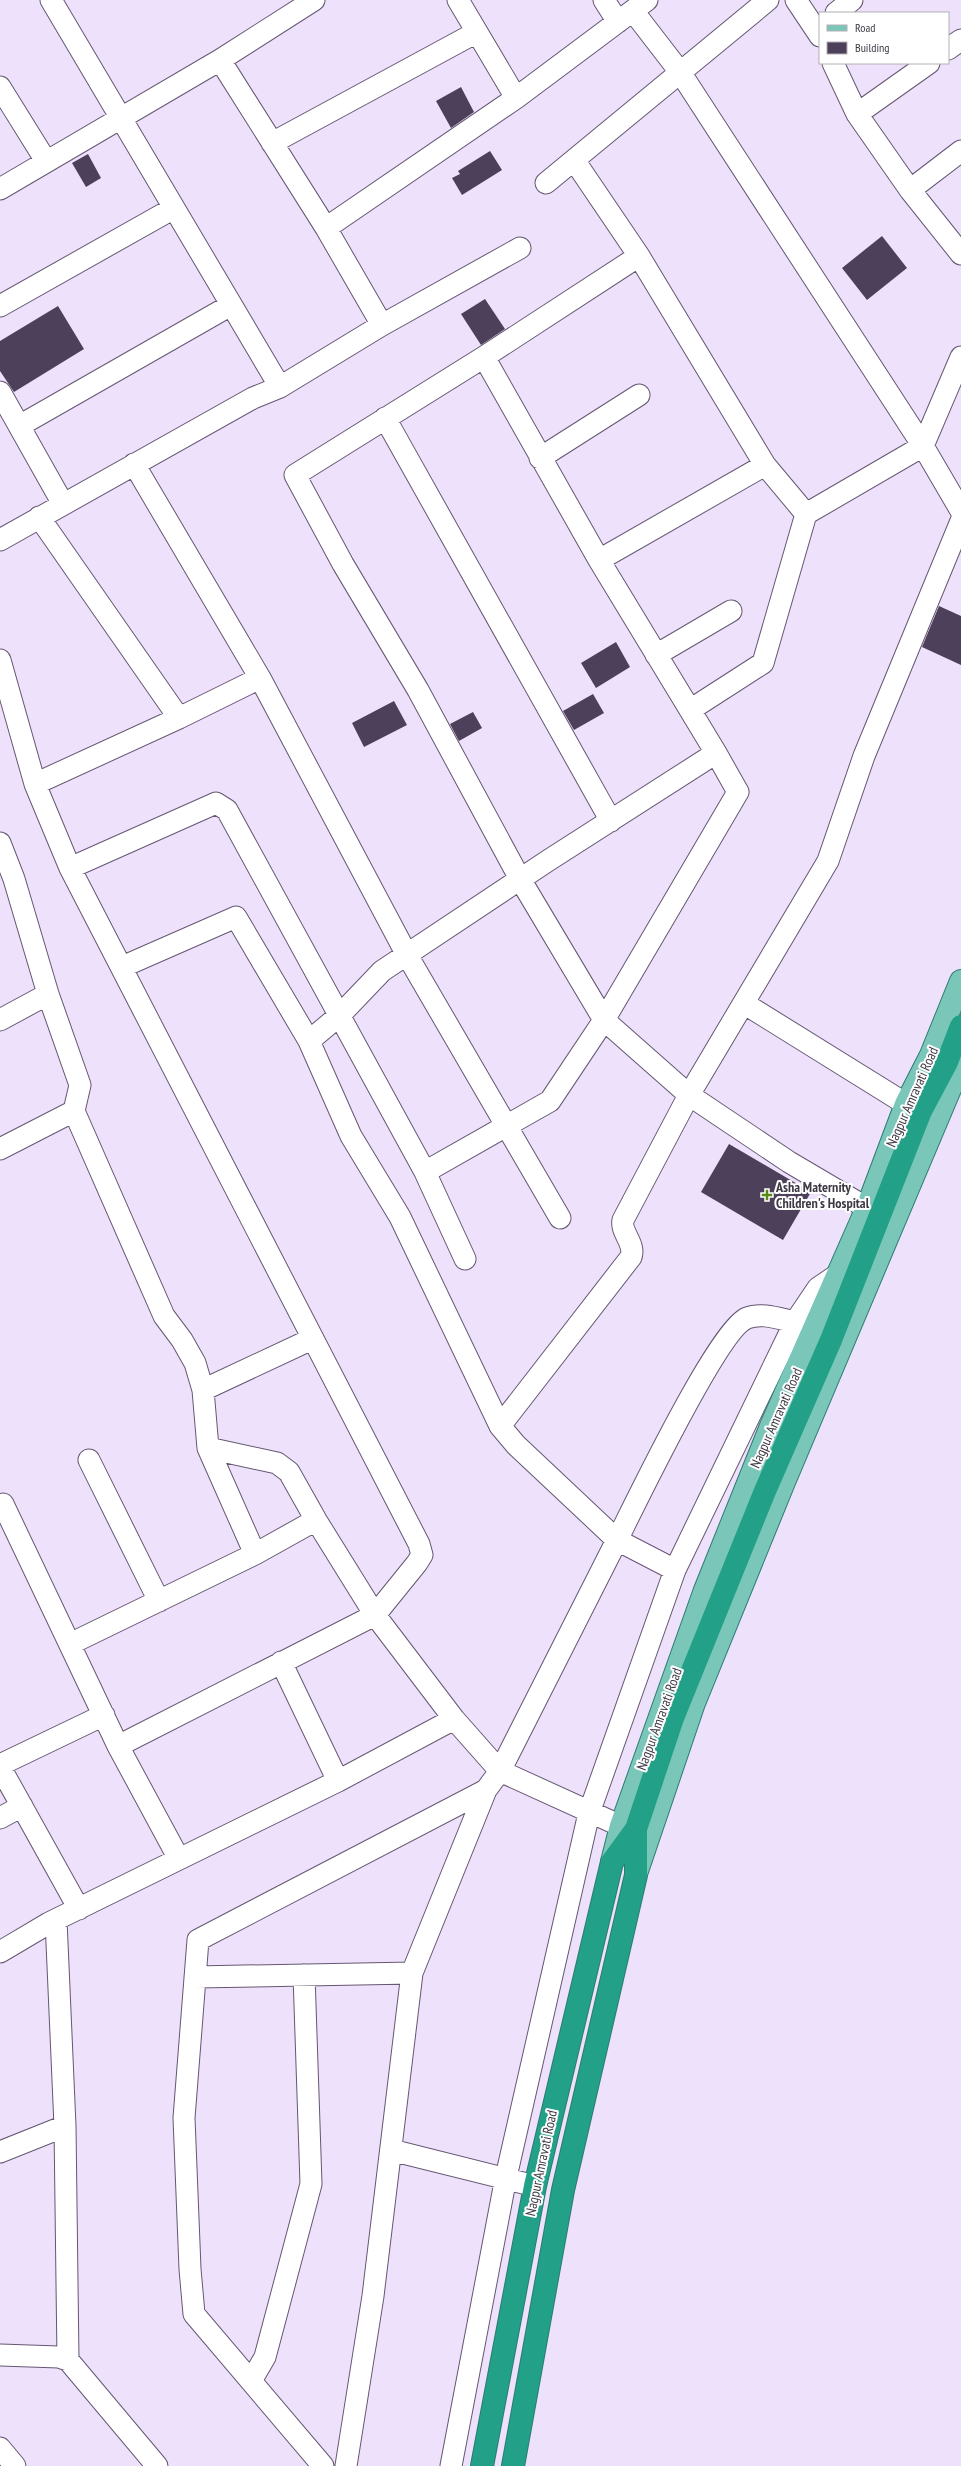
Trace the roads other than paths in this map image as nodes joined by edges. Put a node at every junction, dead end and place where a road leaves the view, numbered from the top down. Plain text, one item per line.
1 (51, 0) edge
2 (314, 0) edge
3 (458, 0) edge
4 (604, 0) edge
5 (768, 0) edge
6 (796, 0) edge
7 (852, 0) edge
8 (632, 11) edge
9 (837, 12) edge
10 (819, 30) edge
11 (477, 32) junction
12 (961, 40) edge
13 (949, 48) edge
14 (220, 60) junction
15 (833, 64) edge
16 (928, 64) edge
17 (680, 72) junction
18 (0, 87) edge
19 (516, 98) junction
20 (858, 114) junction
21 (122, 118) junction
22 (272, 143) junction
23 (961, 151) edge
24 (574, 160) junction
25 (46, 162) junction
26 (546, 183) dead end
27 (0, 188) edge
28 (910, 190) junction
29 (174, 208) junction
30 (326, 228) junction
31 (520, 248) dead end
32 (961, 254) edge
33 (639, 256) junction
34 (0, 306) edge
35 (231, 306) junction
36 (382, 325) junction
37 (484, 357) junction
38 (961, 357) edge
39 (280, 387) junction
40 (0, 392) edge
41 (639, 395) dead end
42 (385, 418) junction
43 (19, 426) junction
44 (923, 446) junction
45 (540, 458) junction
46 (134, 464) junction
47 (765, 465) junction
48 (63, 504) junction
49 (961, 511) edge
50 (806, 514) junction
51 (39, 517) junction
52 (961, 521) edge
53 (0, 540) edge
54 (599, 560) junction
55 (732, 611) dead end
56 (656, 655) junction
57 (0, 660) edge
58 (260, 678) junction
59 (690, 710) junction
60 (179, 718) junction
61 (716, 753) junction
62 (35, 784) junction
63 (611, 821) junction
64 (0, 843) edge
65 (70, 868) junction
66 (520, 879) junction
67 (7, 882) edge
68 (407, 955) junction
69 (122, 967) junction
70 (961, 981) edge
71 (48, 994) junction
72 (745, 1004) junction
73 (340, 1015) junction
74 (0, 1020) edge
75 (604, 1020) junction
76 (961, 1026) edge
77 (309, 1041) junction
78 (961, 1063) edge
79 (689, 1095) junction
80 (906, 1104) junction
81 (74, 1111) junction
82 (506, 1125) junction
83 (0, 1149) edge
84 (425, 1172) junction
85 (867, 1208) junction
86 (560, 1218) dead end
87 (465, 1259) dead end
88 (840, 1273) junction
89 (795, 1322) junction
90 (312, 1340) junction
91 (203, 1390) junction
92 (500, 1426) junction
93 (208, 1448) junction
94 (89, 1460) dead end
95 (3, 1504) dead end
96 (316, 1520) junction
97 (617, 1540) junction
98 (255, 1554) junction
99 (675, 1570) junction
100 (159, 1601) junction
101 (375, 1615) junction
102 (70, 1644) junction
103 (281, 1662) junction
104 (104, 1715) junction
105 (454, 1719) junction
106 (118, 1746) junction
107 (0, 1766) edge
108 (500, 1771) junction
109 (338, 1781) junction
110 (486, 1790) junction
111 (22, 1806) junction
112 (589, 1813) junction
113 (0, 1818) edge
114 (628, 1828) junction
115 (179, 1859) junction
116 (636, 1875) junction
117 (79, 1909) junction
118 (56, 1920) junction
119 (0, 1952) edge
120 (412, 1973) junction
121 (304, 1975) junction
122 (195, 1977) junction
123 (65, 2126) junction
124 (391, 2150) junction
125 (0, 2152) edge
126 (506, 2177) junction
127 (535, 2186) junction
128 (0, 2355) edge
129 (68, 2360) junction
130 (251, 2381) junction
131 (0, 2448) edge
132 (15, 2466) edge
133 (156, 2466) edge
134 (323, 2466) edge
135 (346, 2466) edge
136 (451, 2466) edge
137 (482, 2466) edge
138 (513, 2466) edge

1 - 21 street
2 - 14 street
3 - 11 street
4 - 8 street
5 - 17 street
6 - 10 street
7 - 9 street
8 - 17 street
8 - 19 street
11 - 19 street
11 - 22 street
12 - 13 street
14 - 21 street
14 - 22 street
15 - 20 street
16 - 20 street
17 - 24 street
17 - 44 street
18 - 25 street
19 - 30 street
20 - 28 street
21 - 25 street
21 - 29 street
22 - 30 street
23 - 28 street
24 - 26 street
24 - 33 street
25 - 27 street
28 - 32 street
29 - 34 street
29 - 35 street
30 - 36 street
31 - 36 street
33 - 37 street
33 - 47 street
35 - 39 street
35 - 43 street
36 - 39 street
37 - 42 street
37 - 45 street
38 - 44 street
39 - 46 street
40 - 43 street
41 - 45 street
42 - 63 street
42 - 66 street
43 - 48 street
44 - 49 street
44 - 50 street
45 - 54 street
46 - 48 street
46 - 58 street
47 - 50 street
47 - 54 street
48 - 51 street
50 - 59 street
51 - 53 street
51 - 60 street
52 - 72 street
54 - 56 street
55 - 56 street
56 - 59 street
57 - 62 street
58 - 60 street
58 - 68 street
59 - 61 street
60 - 62 street
61 - 63 street
61 - 75 street
62 - 65 street
63 - 66 street
64 - 67 street
65 - 69 street
65 - 73 street
66 - 68 street
66 - 75 street
67 - 71 street
68 - 73 street
68 - 82 street
69 - 77 street
69 - 90 street
70 - 80 main road, Nagpur Amravati Road
71 - 74 street
71 - 81 street
72 - 79 street
72 - 80 street
73 - 77 street
73 - 84 street
75 - 79 street
75 - 82 street
76 - 114 highway
77 - 92 street
78 - 116 main road, Nagpur Amravati Road
79 - 85 street
79 - 92 street
80 - 85 main road, Nagpur Amravati Road
81 - 83 street
81 - 91 street
82 - 84 street
82 - 86 street
84 - 87 street
85 - 88 main road, Nagpur Amravati Road
88 - 89 street
88 - 114 main road, Nagpur Amravati Road
89 - 97 street
89 - 99 street
90 - 91 street
90 - 101 street
91 - 93 street
92 - 97 street
93 - 96 street
93 - 98 street
94 - 100 street
95 - 102 street
96 - 98 street
96 - 101 street
97 - 99 street
97 - 108 street
98 - 100 street
99 - 112 street
100 - 102 street
101 - 103 street
101 - 105 street
102 - 104 street
103 - 106 street
103 - 109 street
104 - 106 street
104 - 107 street
105 - 108 street
105 - 109 street
106 - 115 street
107 - 111 street
108 - 110 street
108 - 112 street
109 - 115 street
110 - 120 street
110 - 122 street
111 - 113 street
111 - 117 street
112 - 114 street
112 - 126 street
114 - 116 highway, Nagpur Amravati Road
114 - 127 highway, Nagpur Amravati Road
115 - 117 street
116 - 138 highway, Nagpur Amravati Road
117 - 118 street
118 - 119 street
118 - 123 street
120 - 121 street
120 - 124 street
121 - 122 street
121 - 130 street
122 - 130 street
123 - 125 street
123 - 129 street
124 - 126 street
124 - 135 street
126 - 127 street
126 - 136 street
127 - 137 highway, Nagpur Amravati Road
128 - 129 street
129 - 133 street
130 - 134 street
131 - 132 street

